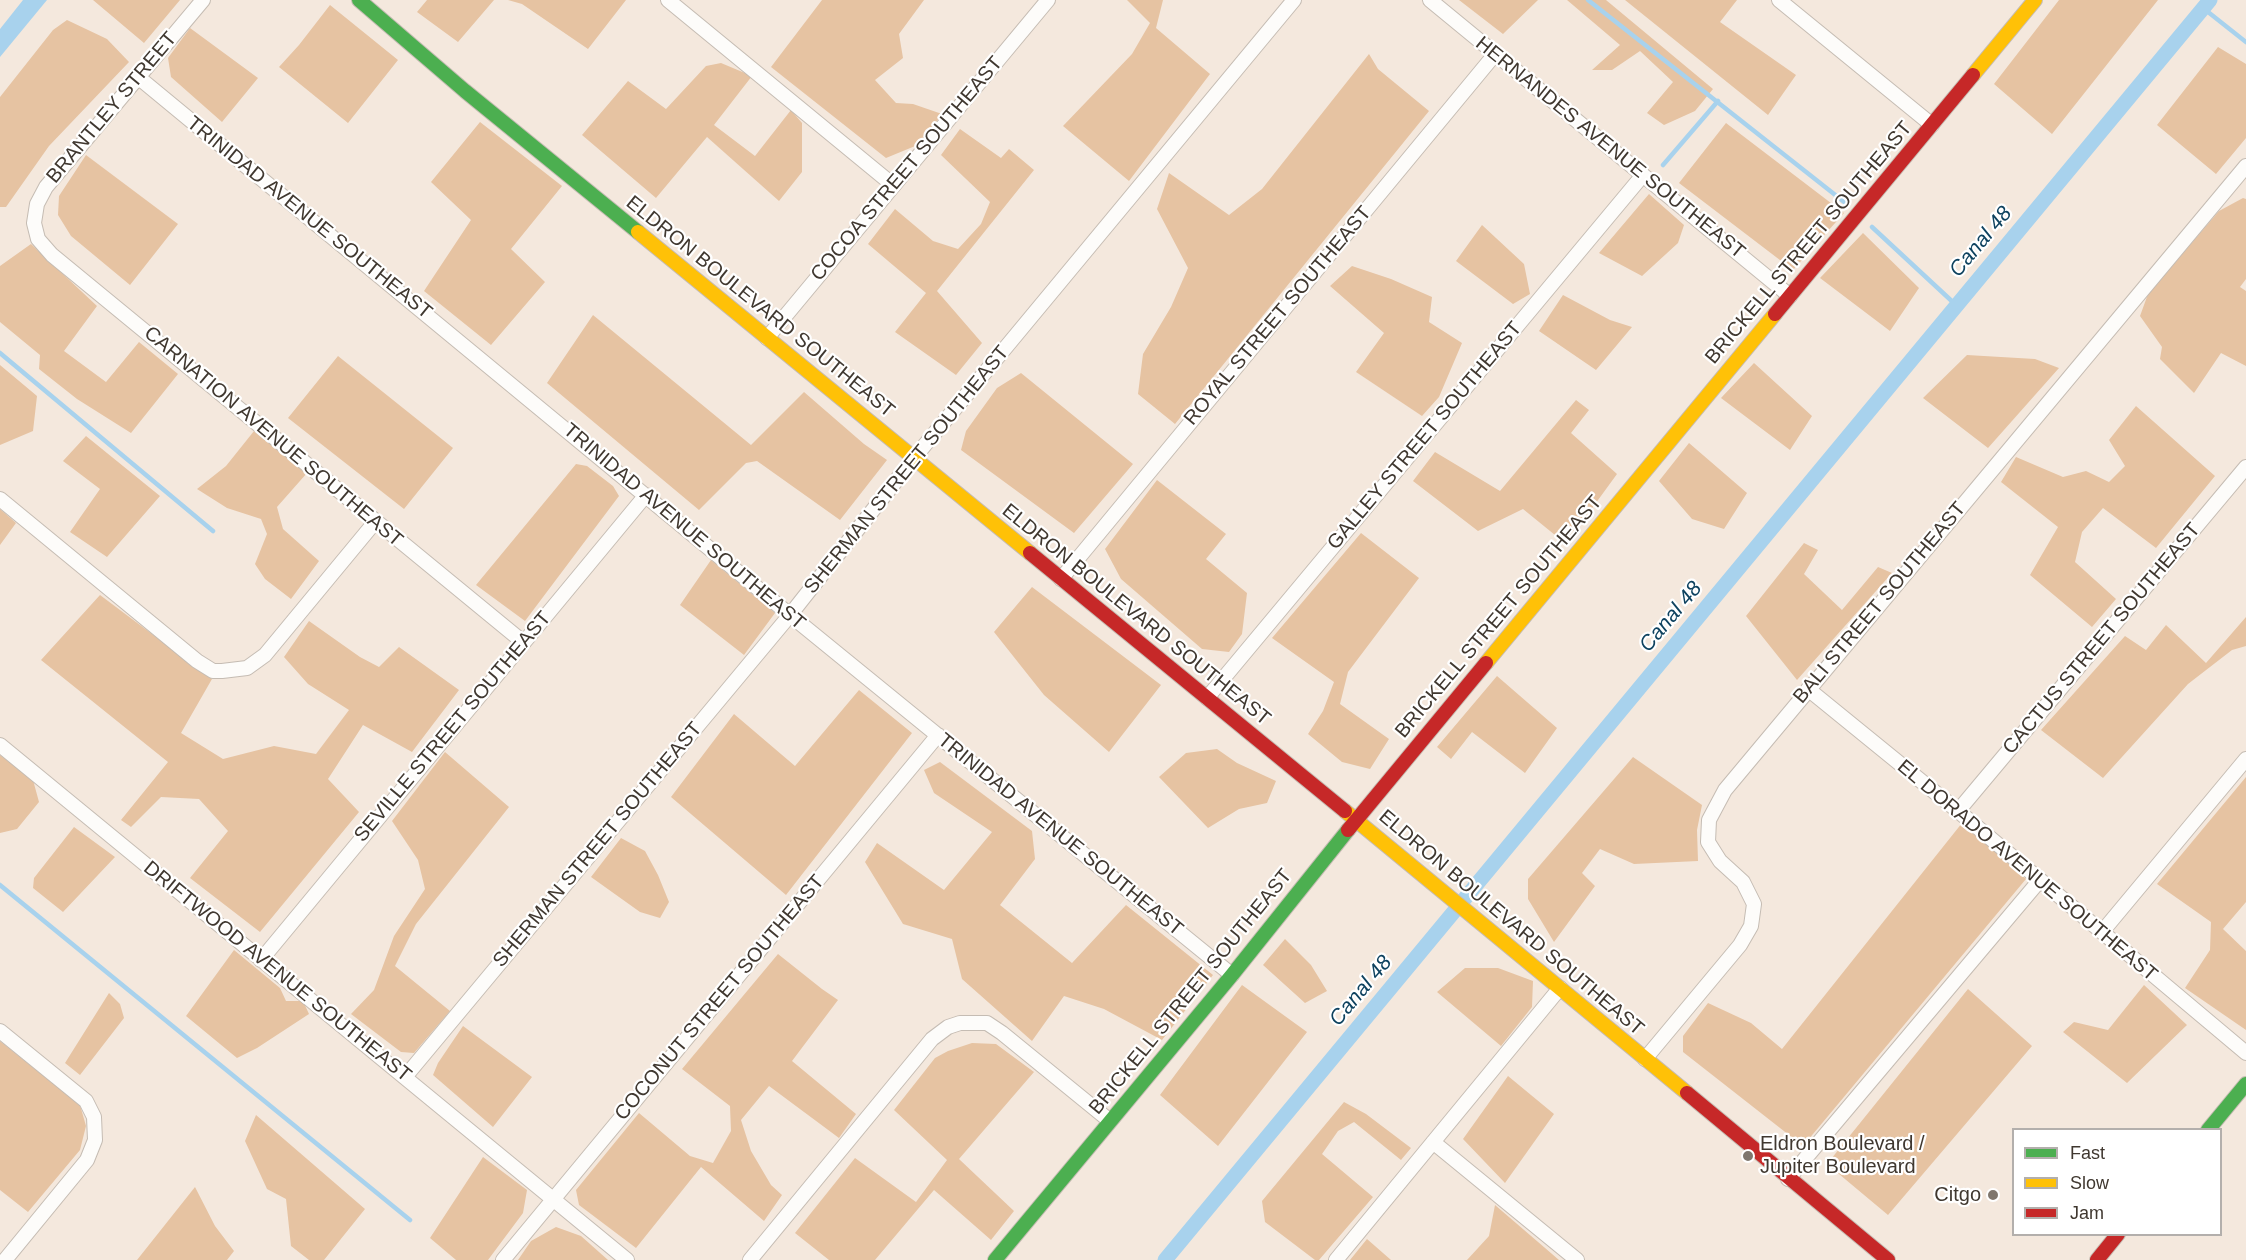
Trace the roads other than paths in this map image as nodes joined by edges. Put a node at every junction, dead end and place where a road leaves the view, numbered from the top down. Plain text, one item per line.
1 (203, 0) edge
2 (358, 0) edge
3 (668, 0) edge
4 (1048, 0) edge
5 (1294, 0) edge
6 (1430, 0) edge
7 (1779, 0) edge
8 (2035, 0) edge
9 (1496, 53) junction
10 (138, 77) junction
11 (1932, 125) junction
12 (2244, 172) edge
13 (1643, 175) junction
14 (893, 185) junction
15 (34, 223) joint
16 (1791, 296) junction
17 (767, 338) junction
18 (914, 458) junction
19 (2246, 467) edge
20 (646, 495) junction
21 (0, 499) edge
22 (375, 522) junction
23 (1061, 579) junction
24 (790, 615) junction
25 (523, 642) junction
26 (1808, 689) junction
27 (1207, 698) junction
28 (938, 735) junction
29 (0, 745) edge
30 (2246, 759) edge
31 (1958, 812) junction
32 (1356, 820) junction
33 (2040, 880) junction
34 (2102, 932) junction
35 (261, 960) junction
36 (1232, 975) junction
37 (1560, 988) junction
38 (0, 1031) edge
39 (2246, 1053) edge
40 (1645, 1059) junction
41 (405, 1077) junction
42 (2246, 1084) edge
43 (1110, 1121) junction
44 (2210, 1128) edge
45 (1433, 1142) junction
46 (1788, 1179) junction
47 (553, 1200) junction
48 (2116, 1236) edge
49 (5, 1260) edge
50 (503, 1260) edge
51 (627, 1260) edge
52 (750, 1260) edge
53 (995, 1260) edge
54 (1336, 1260) edge
55 (1576, 1260) edge
56 (1888, 1260) edge
57 (2097, 1260) edge

1 - 10 street, BRANTLEY STREET
2 - 17 street, ELDRON BOULEVARD SOUTHEAST
3 - 14 street
4 - 14 street, COCOA STREET SOUTHEAST
5 - 18 street, SHERMAN STREET SOUTHEAST
6 - 9 street, HERNANDES AVENUE SOUTHEAST
7 - 11 street
8 - 11 street, BRICKELL STREET SOUTHEAST
9 - 13 street, HERNANDES AVENUE SOUTHEAST
9 - 23 street, ROYAL STREET SOUTHEAST
10 - 15 street, BRANTLEY STREET
10 - 20 street, TRINIDAD AVENUE SOUTHEAST
11 - 16 street, BRICKELL STREET SOUTHEAST
12 - 26 street, BALI STREET SOUTHEAST
13 - 16 street, HERNANDES AVENUE SOUTHEAST
13 - 27 street, GALLEY STREET SOUTHEAST
14 - 17 street, COCOA STREET SOUTHEAST
15 - 22 street, CARNATION AVENUE SOUTHEAST
16 - 32 street, BRICKELL STREET SOUTHEAST
17 - 18 street, ELDRON BOULEVARD SOUTHEAST
18 - 23 street, ELDRON BOULEVARD SOUTHEAST
18 - 24 street, SHERMAN STREET SOUTHEAST
19 - 31 street, CACTUS STREET SOUTHEAST
20 - 24 street, TRINIDAD AVENUE SOUTHEAST
20 - 25 street, SEVILLE STREET SOUTHEAST
21 - 22 street
22 - 25 street, CARNATION AVENUE SOUTHEAST
23 - 27 street, ELDRON BOULEVARD SOUTHEAST
24 - 28 street, TRINIDAD AVENUE SOUTHEAST
24 - 41 street, SHERMAN STREET SOUTHEAST
25 - 35 street, SEVILLE STREET SOUTHEAST
26 - 31 street, EL DORADO AVENUE SOUTHEAST
26 - 40 street, BALI STREET SOUTHEAST
27 - 32 street, ELDRON BOULEVARD SOUTHEAST
28 - 36 street, TRINIDAD AVENUE SOUTHEAST
28 - 47 street, COCONUT STREET SOUTHEAST
29 - 35 street, DRIFTWOOD AVENUE SOUTHEAST
30 - 34 street
31 - 33 street, EL DORADO AVENUE SOUTHEAST
32 - 36 street, BRICKELL STREET SOUTHEAST
32 - 37 street, ELDRON BOULEVARD SOUTHEAST
33 - 34 street, EL DORADO AVENUE SOUTHEAST
33 - 46 street
34 - 39 street, EL DORADO AVENUE SOUTHEAST
35 - 41 street, DRIFTWOOD AVENUE SOUTHEAST
36 - 43 street, BRICKELL STREET SOUTHEAST
37 - 40 street, ELDRON BOULEVARD SOUTHEAST
37 - 45 street
38 - 49 street
40 - 46 street, ELDRON BOULEVARD SOUTHEAST
41 - 47 street, DRIFTWOOD AVENUE SOUTHEAST
42 - 44 street
43 - 52 street
43 - 53 street, BRICKELL STREET SOUTHEAST
45 - 54 street
45 - 55 street
46 - 56 street, ELDRON BOULEVARD SOUTHEAST
47 - 50 street, COCONUT STREET SOUTHEAST
47 - 51 street, DRIFTWOOD AVENUE SOUTHEAST
48 - 57 street

